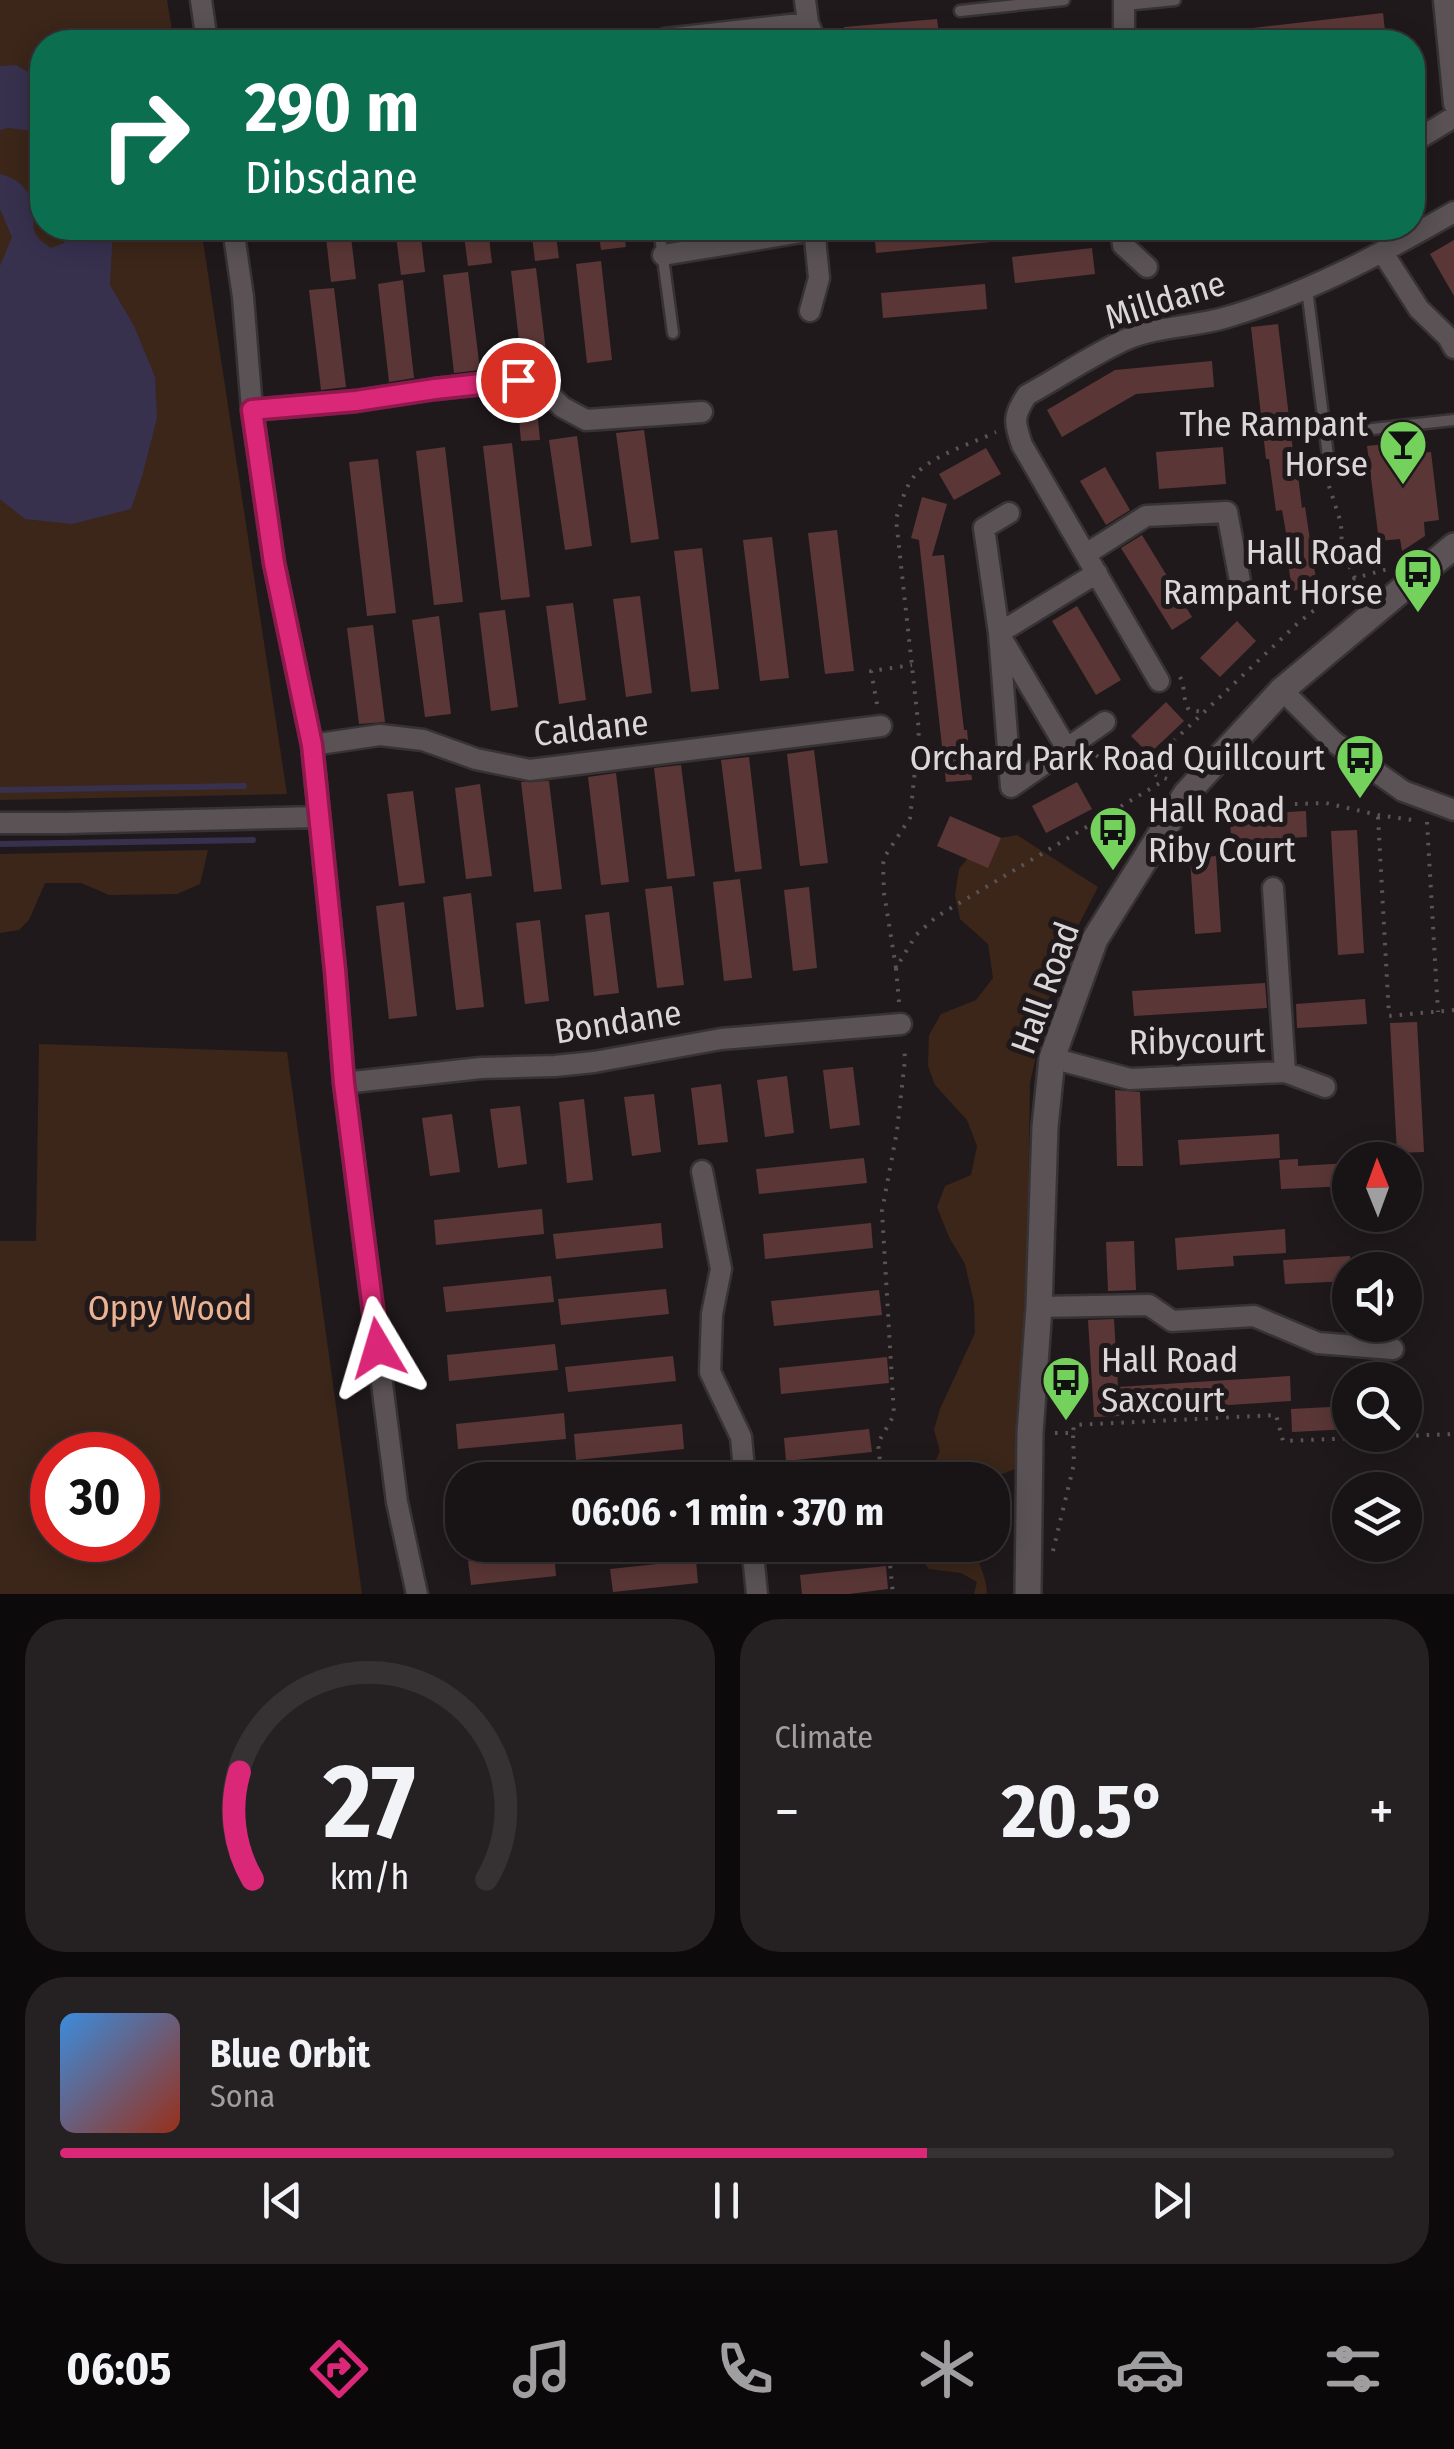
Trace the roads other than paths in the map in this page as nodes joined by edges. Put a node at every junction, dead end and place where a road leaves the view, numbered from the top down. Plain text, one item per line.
1 (202, 0) edge
2 (808, 0) edge
3 (1064, 0) edge
4 (1175, 0) edge
5 (1444, 0) edge
6 (1124, 2) edge
7 (960, 12) dead end
8 (206, 30) edge
9 (812, 30) edge
10 (1124, 30) edge
11 (1454, 104) edge
12 (1454, 116) edge
13 (1425, 134) edge
14 (1454, 212) edge
15 (1425, 229) edge
16 (235, 240) edge
17 (660, 240) edge
18 (750, 240) edge
19 (815, 240) edge
20 (1122, 240) edge
21 (1406, 240) edge
22 (1383, 253) junction
23 (662, 255) junction
24 (1146, 267) dead end
25 (1306, 288) junction
26 (810, 311) dead end
27 (673, 332) dead end
28 (1454, 348) edge
29 (252, 410) junction
30 (702, 412) dead end
31 (1454, 420) edge
32 (1372, 429) dead end
33 (1330, 472) road end
34 (1009, 513) dead end
35 (1454, 546) edge
36 (1086, 554) junction
37 (1097, 573) junction
38 (1242, 592) dead end
39 (998, 633) junction
40 (1159, 680) road end
41 (1282, 690) junction
42 (1105, 722) dead end
43 (881, 726) road end
44 (312, 745) junction
45 (1073, 745) junction
46 (1454, 810) edge
47 (319, 817) junction
48 (0, 822) edge
49 (1273, 888) dead end
50 (902, 1024) dead end
51 (1052, 1058) junction
52 (1285, 1072) junction
53 (344, 1083) junction
54 (1324, 1087) dead end
55 (702, 1171) dead end
56 (1039, 1307) junction
57 (1392, 1349) dead end
58 (744, 1462) edge
59 (754, 1562) edge
60 (417, 1594) edge
61 (757, 1594) edge
62 (1028, 1594) edge

1 - 8 street
2 - 9 street
3 - 7 lane
4 - 6 lane
5 - 11 street
6 - 10 street
12 - 13 street
14 - 15 street, Milldane
16 - 29 street
17 - 23 lane
18 - 23 street
19 - 26 street
20 - 24 street
21 - 22 street, Milldane
22 - 25 street, Milldane
22 - 28 street
23 - 27 lane
25 - 33 lane
25 - 36 street, Milldane
29 - 30 street
29 - 44 street
31 - 32 lane
34 - 39 street
35 - 41 street, Hall Road
36 - 37 street
36 - 38 street
37 - 39 street
37 - 40 street
39 - 45 street
39 - 45 street
41 - 46 street
41 - 51 street, Hall Road
42 - 45 street
43 - 44 street, Caldane
44 - 47 street
47 - 48 street
47 - 53 street
49 - 52 street, Ribycourt
50 - 53 street, Bondane
51 - 52 street, Ribycourt
51 - 56 street, Hall Road
52 - 54 street, Ribycourt
53 - 60 street
55 - 58 street
56 - 57 street
56 - 62 street, Hall Road
59 - 61 street

